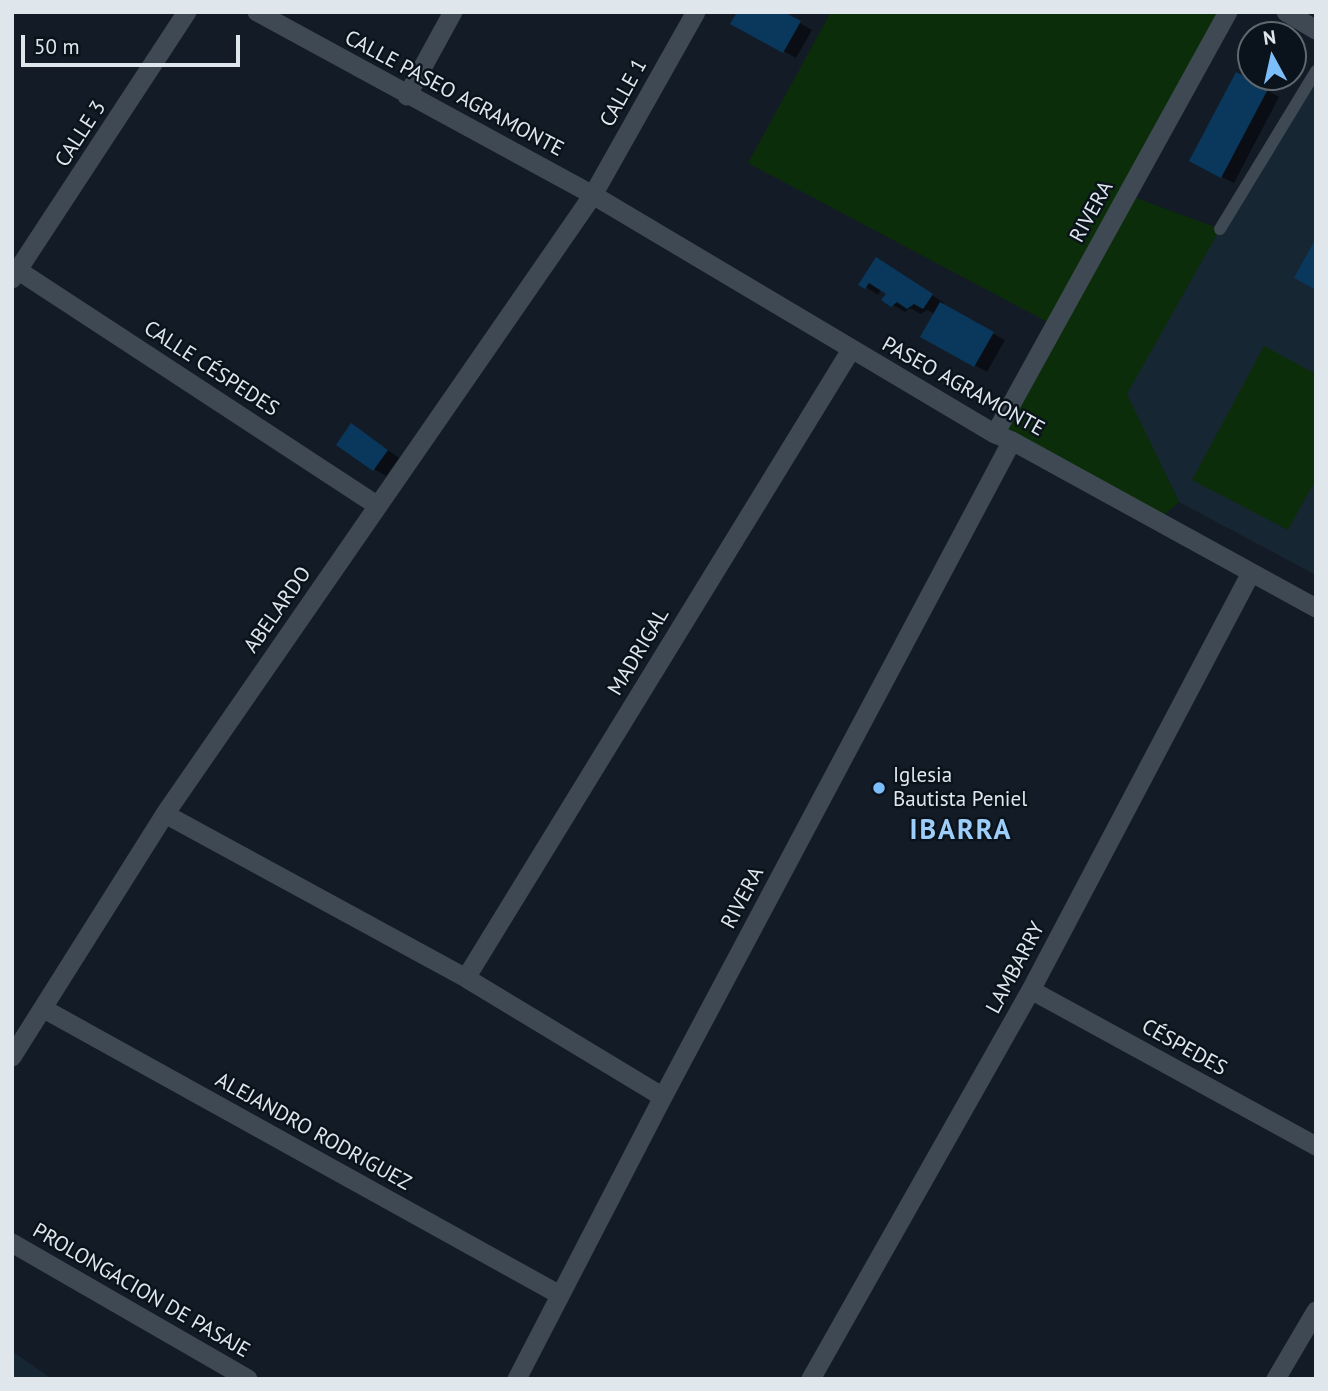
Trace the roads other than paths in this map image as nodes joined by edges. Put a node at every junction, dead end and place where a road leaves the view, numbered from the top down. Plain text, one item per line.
1 (187, 12) edge
2 (257, 12) edge
3 (453, 12) edge
4 (696, 12) edge
5 (1228, 12) edge
6 (1286, 12) edge
7 (1316, 30) edge
8 (1316, 71) edge
9 (407, 96) junction
10 (593, 195) junction
11 (1220, 229) dead end
12 (16, 275) edge
13 (851, 350) junction
14 (1004, 437) junction
15 (378, 506) junction
16 (1251, 573) junction
17 (1316, 608) edge
18 (165, 814) junction
19 (467, 978) junction
20 (1031, 990) junction
21 (44, 1009) junction
22 (12, 1056) edge
23 (663, 1097) junction
24 (1316, 1146) edge
25 (12, 1243) edge
26 (560, 1295) junction
27 (1316, 1311) edge
28 (248, 1379) edge
29 (517, 1379) edge
30 (811, 1379) edge
31 (1276, 1379) edge

1 - 12 street, CALLE 3
2 - 9 street, CALLE PASEO AGRAMONTE
3 - 9 street
4 - 10 street, CALLE 1
5 - 14 street, RIVERA
6 - 7 street
8 - 11 lane
9 - 10 street, CALLE PASEO AGRAMONTE
10 - 13 street, PASEO AGRAMONTE
10 - 15 street, ABELARDO
12 - 15 street, CALLE CÉSPEDES
13 - 14 street, PASEO AGRAMONTE
13 - 19 street, MADRIGAL
14 - 16 street, PASEO AGRAMONTE
14 - 23 street, RIVERA
15 - 18 street, ABELARDO
16 - 17 street, PASEO AGRAMONTE
16 - 20 street, LAMBARRY
18 - 19 street
18 - 21 street, ABELARDO
19 - 23 street
20 - 24 street, CÉSPEDES
20 - 30 street, LAMBARRY
21 - 22 street, ABELARDO
21 - 26 street, ALEJANDRO RODRIGUEZ
23 - 26 street, RIVERA
25 - 28 street, PROLONGACION DE PASAJE
26 - 29 street, RIVERA
27 - 31 street

